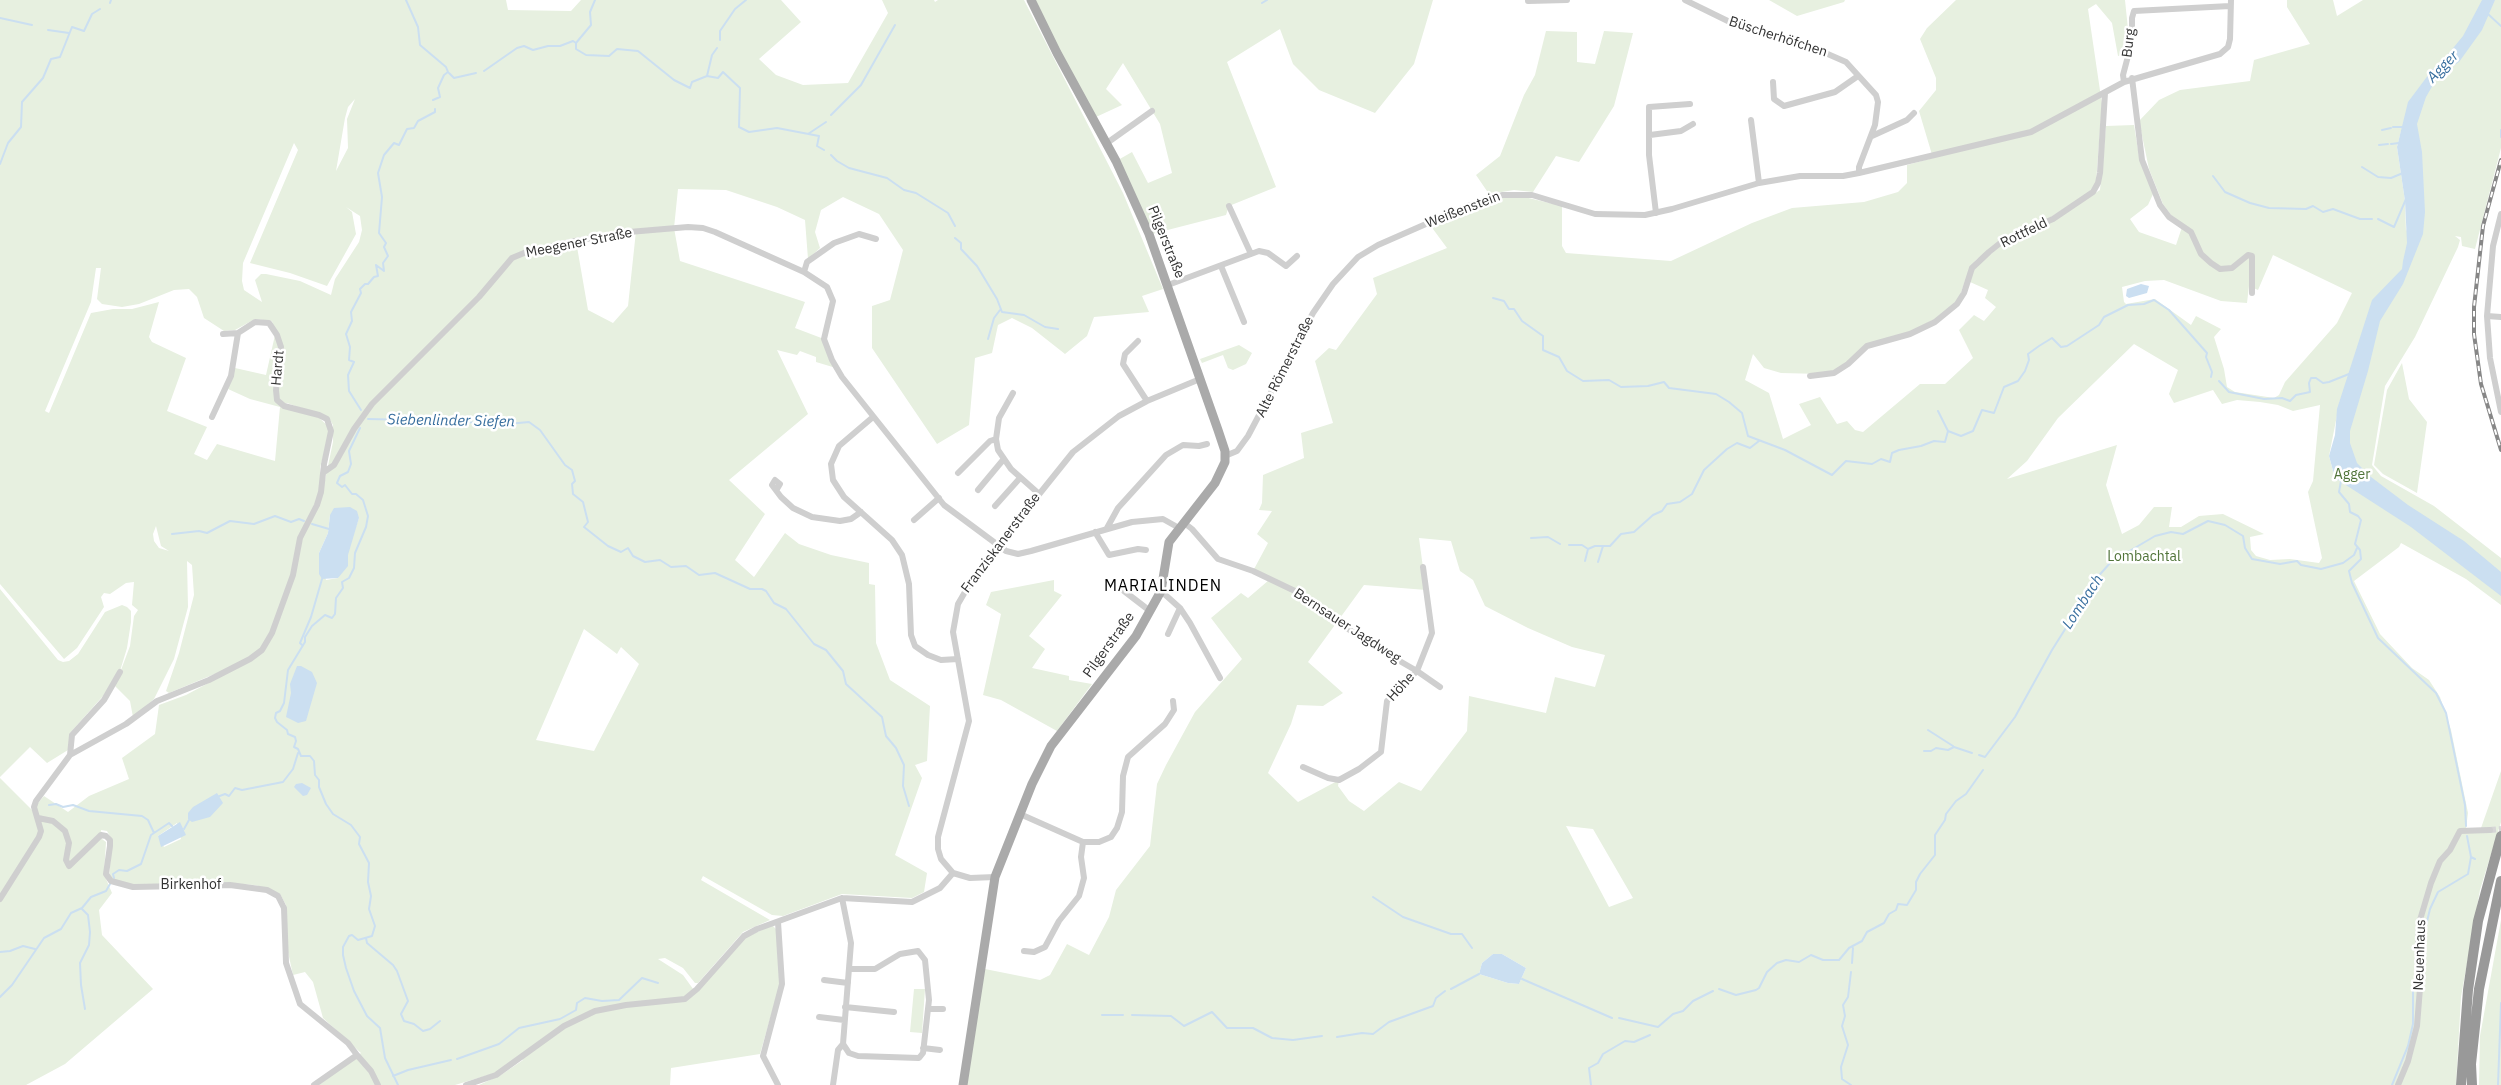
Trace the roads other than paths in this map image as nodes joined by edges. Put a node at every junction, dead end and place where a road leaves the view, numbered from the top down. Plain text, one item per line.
1 (1031, 0) edge
2 (1567, 0) edge
3 (1685, 0) edge
4 (1528, 1) edge
5 (2230, 3) edge
6 (1858, 76) junction
7 (2132, 78) junction
8 (1773, 82) dead end
9 (2124, 82) junction
10 (2105, 94) junction
11 (1690, 104) dead end
12 (1152, 111) dead end
13 (1914, 113) dead end
14 (1750, 120) dead end
15 (1693, 124) dead end
16 (1650, 135) junction
17 (1872, 136) junction
18 (1106, 143) junction
19 (1933, 156) joint
20 (1859, 174) junction
21 (1759, 183) junction
22 (1229, 206) dead end
23 (1656, 213) junction
24 (2501, 214) edge
25 (876, 239) dead end
26 (1251, 254) junction
27 (1297, 256) dead end
28 (1221, 266) junction
29 (804, 272) junction
30 (1342, 274) joint
31 (1168, 285) junction
32 (2252, 293) dead end
33 (2487, 316) junction
34 (2501, 317) edge
35 (1244, 322) dead end
36 (238, 333) junction
37 (223, 334) dead end
38 (1138, 341) dead end
39 (1810, 376) dead end
40 (1200, 379) junction
41 (1013, 393) dead end
42 (1147, 401) junction
43 (2500, 408) edge
44 (212, 417) dead end
45 (873, 417) junction
46 (996, 439) junction
47 (1207, 444) dead end
48 (1225, 456) junction
49 (1003, 460) junction
50 (324, 472) junction
51 (958, 473) dead end
52 (1020, 478) junction
53 (777, 489) dead end
54 (978, 490) dead end
55 (1038, 493) junction
56 (939, 498) junction
57 (995, 506) dead end
58 (861, 512) junction
59 (914, 520) dead end
60 (1181, 525) junction
61 (1106, 528) junction
62 (1095, 532) junction
63 (998, 544) junction
64 (1146, 550) dead end
65 (1423, 567) dead end
66 (1124, 591) dead end
67 (1161, 591) junction
68 (1180, 608) junction
69 (1150, 611) junction
70 (1168, 634) dead end
71 (958, 659) junction
72 (1417, 671) junction
73 (120, 672) dead end
74 (1220, 678) dead end
75 (1440, 687) dead end
76 (1172, 701) dead end
77 (70, 755) junction
78 (1303, 767) dead end
79 (1020, 814) junction
80 (38, 818) junction
81 (2490, 830) tunnel mouth
82 (2501, 836) edge
83 (1083, 842) junction
84 (952, 873) junction
85 (995, 877) junction
86 (2501, 881) edge
87 (842, 898) junction
88 (0, 899) edge
89 (778, 922) junction
90 (1024, 951) dead end
91 (850, 969) junction
92 (824, 980) dead end
93 (848, 983) junction
94 (845, 1007) junction
95 (928, 1009) junction
96 (944, 1009) dead end
97 (894, 1012) dead end
98 (819, 1017) dead end
99 (844, 1020) junction
100 (843, 1044) junction
101 (923, 1048) junction
102 (940, 1050) dead end
103 (357, 1055) junction
104 (314, 1085) edge
105 (378, 1085) edge
106 (466, 1085) edge
107 (778, 1085) edge
108 (833, 1085) edge
109 (963, 1085) edge
110 (2398, 1085) edge
111 (2461, 1085) edge
112 (2472, 1085) edge

1 - 18 main road, Pilgerstraße
2 - 4 street
3 - 6 street, Büscherhöfchen
5 - 7 street, Burg
5 - 9 street, Burg
6 - 8 street
6 - 17 street, Büscherhöfchen
7 - 9 street, Burg
7 - 32 street
9 - 10 street, Burg
10 - 19 street, Burg
10 - 39 street, Rottfeld
11 - 16 street
12 - 18 street
13 - 17 street
14 - 21 street
15 - 16 street
16 - 23 street
17 - 20 street, Büscherhöfchen
18 - 31 main road, Pilgerstraße
19 - 20 street, Weißenstein
20 - 21 street, Weißenstein
21 - 23 street, Weißenstein
22 - 26 street
23 - 30 street, Weißenstein
24 - 33 street
25 - 29 street
26 - 27 street
26 - 28 street
28 - 31 street
28 - 35 street
29 - 45 street, Meegener Straße
29 - 50 street, Meegener Straße
30 - 48 street, Alte Römerstraße
31 - 40 main road, Pilgerstraße
33 - 34 street
33 - 43 street
36 - 37 street, Hardt
36 - 44 street
36 - 50 street, Hardt
38 - 42 street
40 - 42 street, Franziskanerstraße
40 - 48 main road, Pilgerstraße
41 - 46 street
42 - 55 street, Franziskanerstraße
45 - 56 street, Meegener Straße
45 - 58 street
46 - 49 street
46 - 51 street
47 - 61 street
48 - 60 main road, Pilgerstraße
49 - 52 street
49 - 54 street
50 - 77 street
52 - 55 street
52 - 57 street
53 - 58 street
55 - 63 street, Franziskanerstraße
56 - 59 street
56 - 63 street, Meegener Straße
58 - 71 street
60 - 61 street, Meegener Straße
60 - 67 main road, Pilgerstraße
60 - 72 street, Bernsauer Jagdweg
61 - 62 street, Meegener Straße
62 - 63 street, Meegener Straße
62 - 64 street
63 - 71 street, Franziskanerstraße
65 - 72 street, Höhe
66 - 69 street
67 - 68 street
67 - 69 main road, Pilgerstraße
68 - 70 street
68 - 74 street
69 - 79 main road, Pilgerstraße
71 - 84 street, Franziskanerstraße
72 - 75 street, Bernsauer Jagdweg
72 - 78 street, Höhe
73 - 77 street
76 - 83 street
77 - 80 street
79 - 83 street
79 - 85 main road, Pilgerstraße
80 - 88 street
80 - 103 street, Birkenhof
81 - 110 street, Neuenhaus
82 - 111 highway
83 - 90 street
84 - 85 street
84 - 87 street
85 - 109 main road, Pilgerstraße
86 - 112 highway
87 - 89 street
87 - 91 street
89 - 106 street
89 - 107 street
91 - 93 street
91 - 95 street
92 - 93 street
93 - 94 street
94 - 97 street
94 - 99 street
95 - 96 street
95 - 101 street
98 - 99 street
99 - 100 street
100 - 101 street
100 - 108 street
101 - 102 street
103 - 104 street
103 - 105 street

